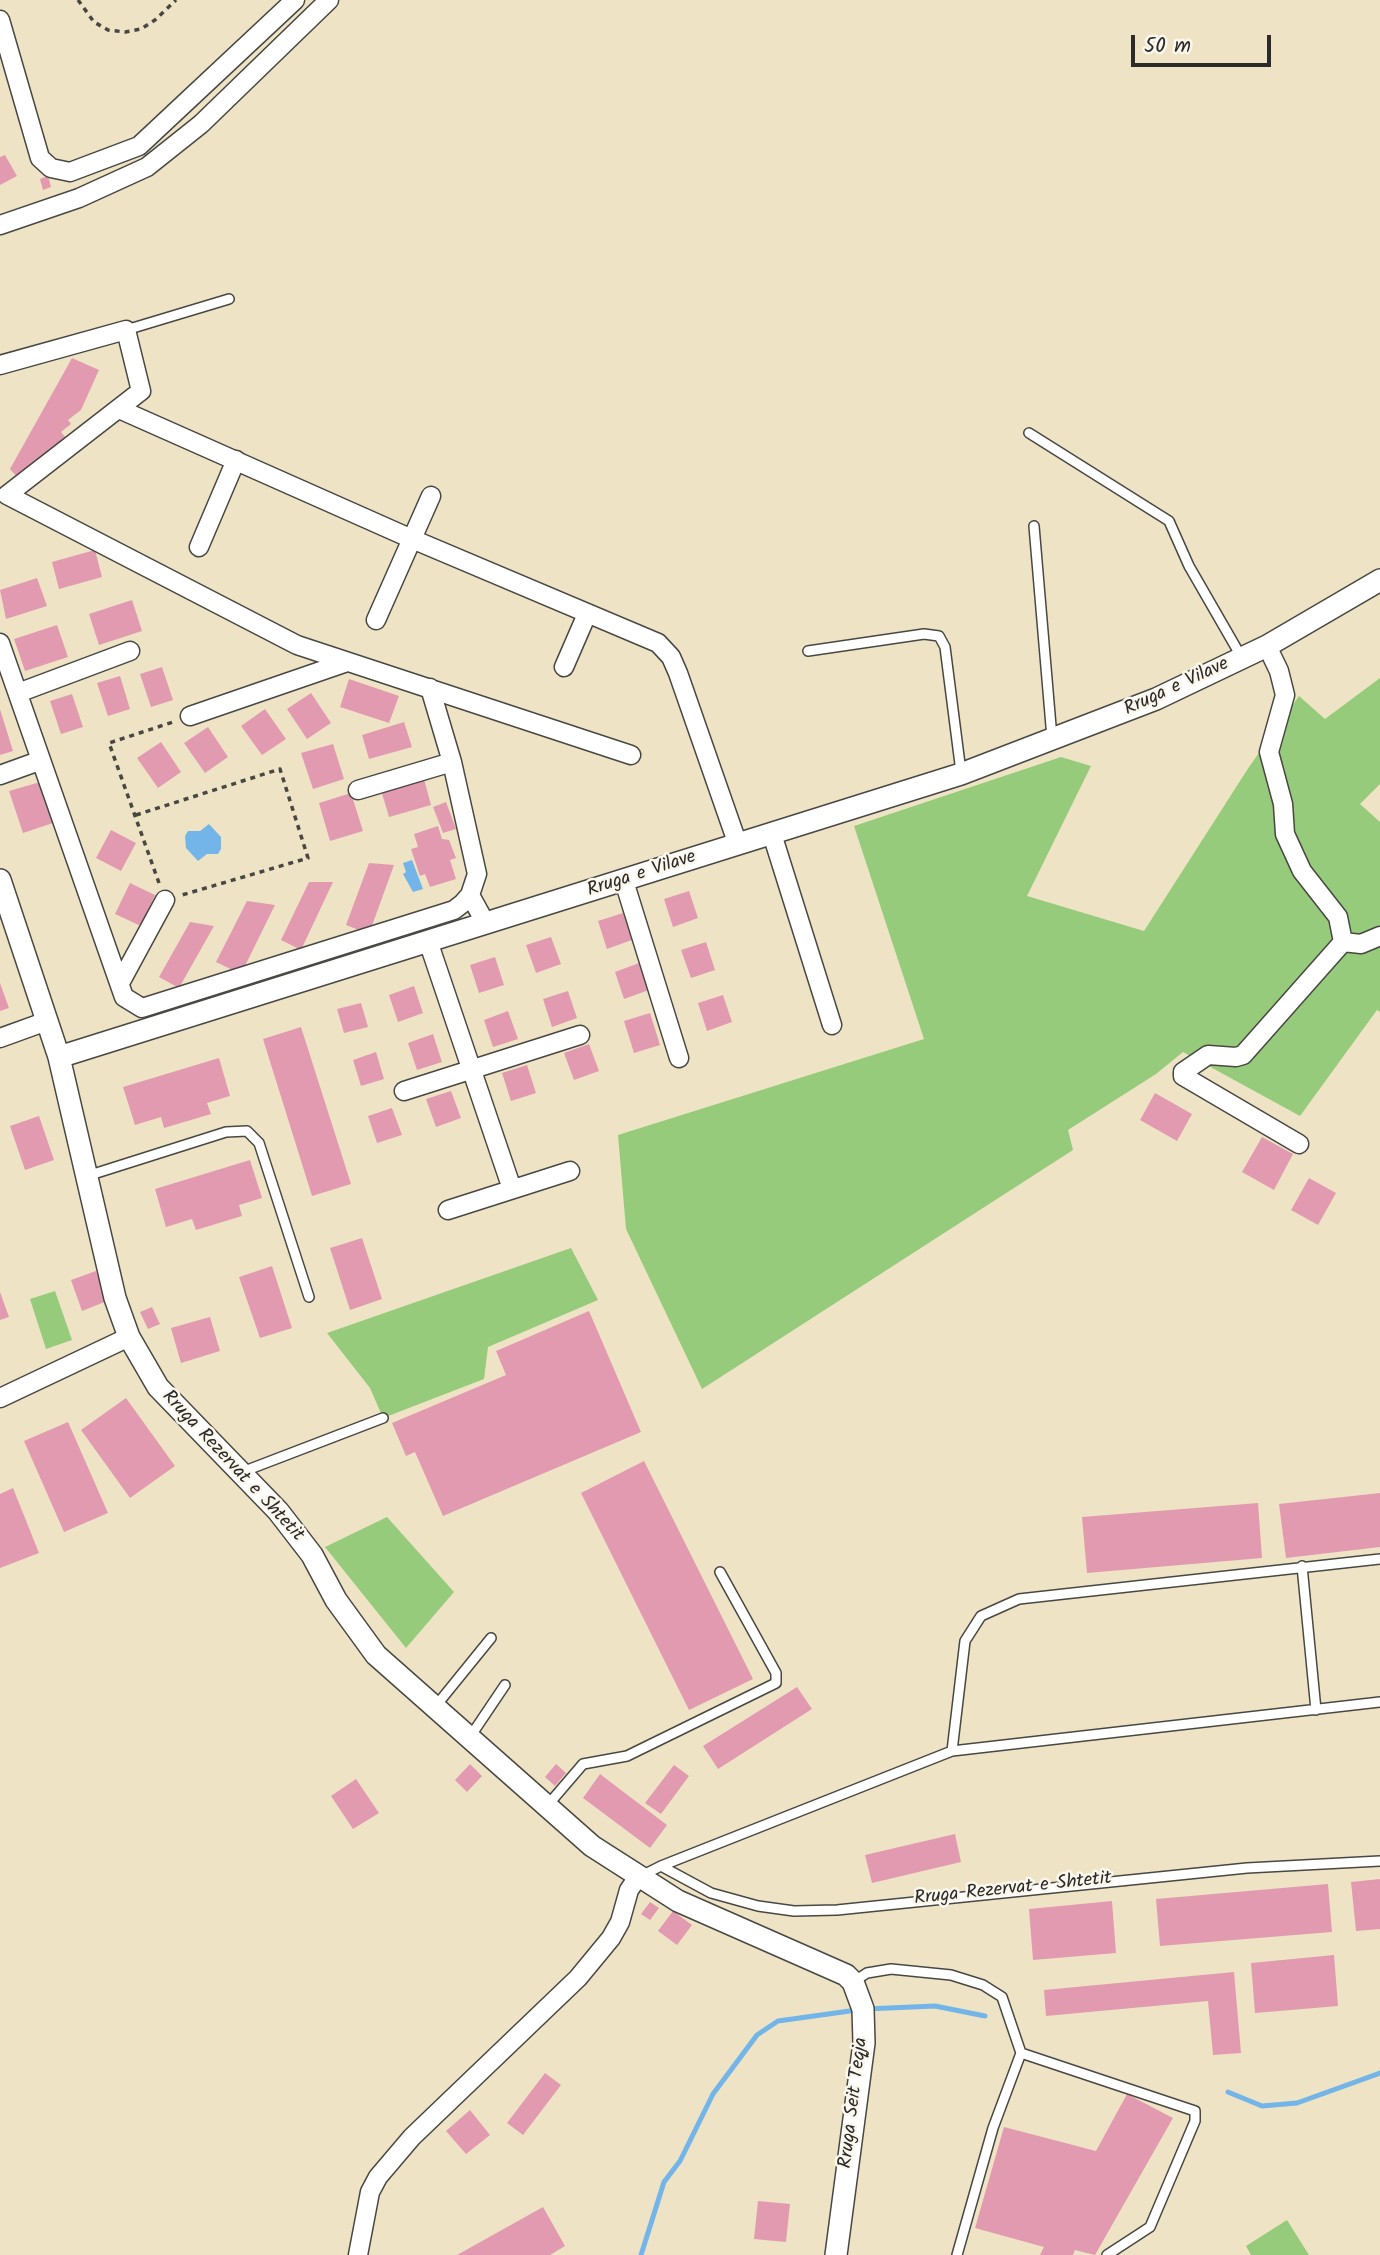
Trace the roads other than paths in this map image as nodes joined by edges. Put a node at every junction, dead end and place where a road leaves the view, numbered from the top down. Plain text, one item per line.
1 (295, 0) edge
2 (329, 0) edge
3 (0, 20) edge
4 (71, 172) junction
5 (79, 198) junction
6 (0, 225) edge
7 (229, 299) dead end
8 (126, 330) junction
9 (0, 365) edge
10 (119, 409) junction
11 (1029, 433) dead end
12 (236, 460) junction
13 (430, 496) dead end
14 (1034, 526) dead end
15 (412, 539) junction
16 (199, 547) dead end
17 (1380, 580) edge
18 (587, 614) junction
19 (376, 620) dead end
20 (0, 643) edge
21 (1267, 646) junction
22 (130, 651) dead end
23 (808, 651) dead end
24 (1242, 658) junction
25 (347, 662) junction
26 (564, 667) dead end
27 (430, 688) junction
28 (18, 693) junction
29 (190, 716) road end
30 (1052, 740) junction
31 (631, 755) dead end
32 (39, 761) junction
33 (452, 762) junction
34 (961, 774) junction
35 (0, 775) edge
36 (358, 790) dead end
37 (772, 834) junction
38 (738, 845) junction
39 (0, 880) edge
40 (624, 880) junction
41 (470, 895) junction
42 (165, 900) road end
43 (486, 924) junction
44 (1380, 936) edge
45 (428, 941) junction
46 (1343, 942) junction
47 (120, 983) junction
48 (47, 1021) junction
49 (832, 1025) dead end
50 (580, 1035) dead end
51 (0, 1038) edge
52 (59, 1057) junction
53 (679, 1058) dead end
54 (473, 1069) junction
55 (404, 1091) dead end
56 (1299, 1144) dead end
57 (570, 1171) dead end
58 (85, 1177) junction
59 (512, 1189) junction
60 (448, 1210) dead end
61 (309, 1297) dead end
62 (129, 1337) junction
63 (0, 1398) edge
64 (383, 1418) dead end
65 (240, 1472) junction
66 (1380, 1559) edge
67 (1302, 1566) junction
68 (720, 1572) dead end
69 (491, 1638) dead end
70 (506, 1685) dead end
71 (1380, 1702) edge
72 (435, 1707) junction
73 (1316, 1710) junction
74 (469, 1739) junction
75 (952, 1751) junction
76 (547, 1806) junction
77 (1380, 1861) edge
78 (651, 1871) junction
79 (854, 1985) junction
80 (1021, 2053) junction
81 (358, 2255) edge
82 (836, 2255) edge
83 (957, 2255) edge
84 (1107, 2255) edge

1 - 4 street
2 - 5 street
3 - 4 street
4 - 5 street
5 - 6 street
7 - 8 lane
8 - 9 street
8 - 10 street
10 - 12 street
10 - 25 street
11 - 24 lane
12 - 15 street
12 - 16 street
13 - 15 street
14 - 30 lane
15 - 18 street
15 - 19 street
17 - 21 street, Rruga e Vilave
18 - 26 street
18 - 38 street
20 - 28 street
21 - 24 street, Rruga e Vilave
21 - 46 street
22 - 28 street
23 - 34 lane
24 - 30 street, Rruga e Vilave
25 - 27 street
25 - 29 street
27 - 31 street
27 - 33 street
28 - 32 street
30 - 34 street, Rruga e Vilave
32 - 35 street
32 - 47 street
33 - 36 street
33 - 41 street
34 - 37 street, Rruga e Vilave
37 - 38 street, Rruga e Vilave
37 - 49 street
38 - 40 street, Rruga e Vilave
39 - 48 street
40 - 43 street, Rruga e Vilave
40 - 53 street
41 - 43 street
41 - 47 street
42 - 47 street
43 - 45 street, Rruga e Vilave
44 - 46 street
45 - 52 street, Rruga e Vilave
45 - 54 street
46 - 56 street
48 - 51 street
48 - 52 street
50 - 54 street
52 - 58 street, Rruga Rezervat e Shtetit
54 - 55 street
54 - 59 street
57 - 59 street
58 - 61 lane
58 - 62 street, Rruga Rezervat e Shtetit
59 - 60 street
62 - 63 street
62 - 65 street, Rruga Rezervat e Shtetit
64 - 65 lane
65 - 72 street, Rruga Rezervat e Shtetit
66 - 67 lane
67 - 73 lane
67 - 75 lane
68 - 76 lane
69 - 72 lane
70 - 74 lane
71 - 73 lane
72 - 74 street, Rruga Rezervat e Shtetit
73 - 75 lane
74 - 76 street, Rruga Rezervat e Shtetit
75 - 78 lane
76 - 78 street, Rruga Rezervat e Shtetit
77 - 78 lane, Rruga Rezervat e Shtetit
78 - 79 street
78 - 81 street
79 - 80 lane
79 - 82 street, Rruga Seit Teqja
80 - 83 lane
80 - 84 lane

